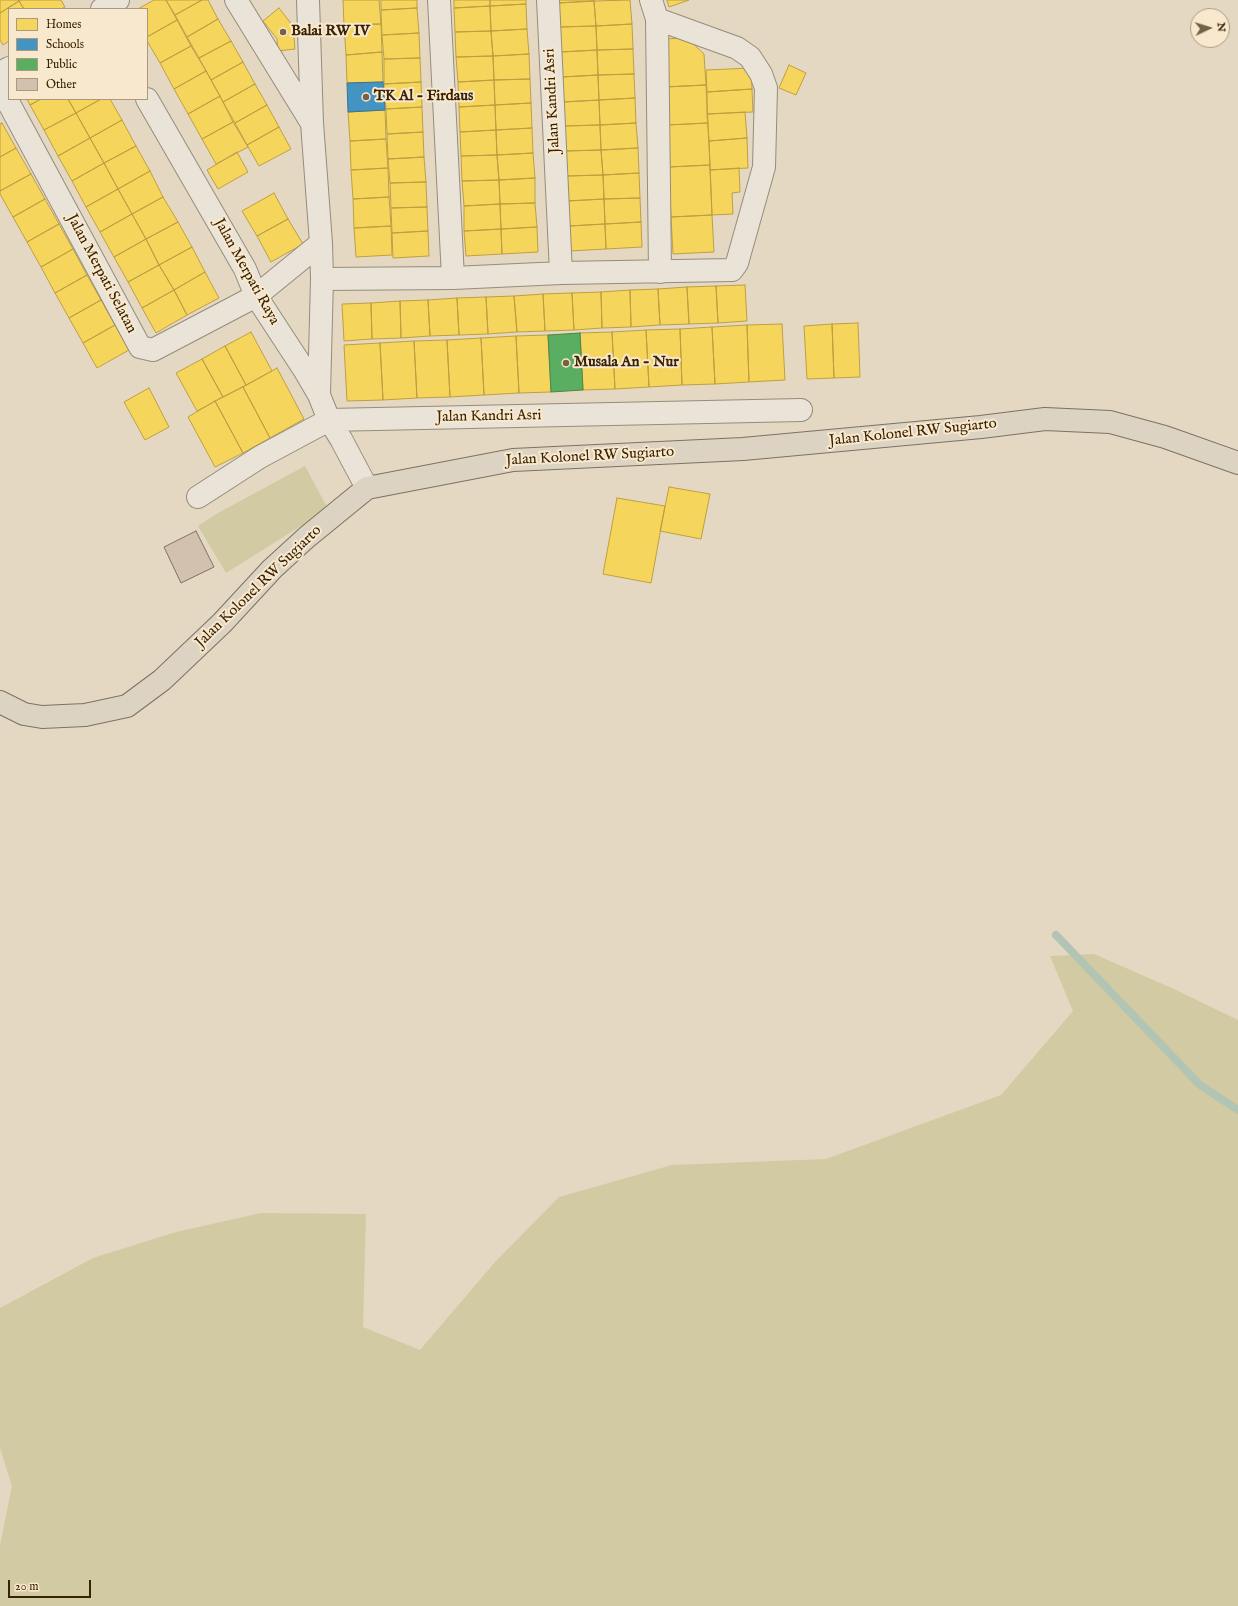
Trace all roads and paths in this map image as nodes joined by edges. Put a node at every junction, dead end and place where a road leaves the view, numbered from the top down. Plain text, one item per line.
1 (118, 0) edge
2 (236, 0) edge
3 (308, 0) edge
4 (439, 0) edge
5 (548, 0) edge
6 (104, 8) edge
7 (654, 10) edge
8 (0, 87) edge
9 (148, 100) edge
10 (312, 123) junction
11 (321, 243) junction
12 (660, 272) junction
13 (562, 273) junction
14 (322, 278) junction
15 (453, 278) junction
16 (256, 296) junction
17 (319, 395) junction
18 (801, 410) dead end
19 (329, 420) junction
20 (1238, 463) edge
21 (367, 488) junction
22 (198, 497) dead end
23 (0, 702) edge

1 - 6 street
2 - 10 street
3 - 10 street
4 - 15 street
5 - 13 street, Jalan Kandri Asri
7 - 12 street
7 - 12 street
8 - 16 street, Jalan Merpati Selatan
9 - 16 street, Jalan Merpati Raya
10 - 11 street
11 - 14 street
11 - 16 street, Jalan Merpati Selatan
12 - 13 street
13 - 15 street
14 - 15 street
14 - 17 street
16 - 17 street, Jalan Merpati Raya
17 - 19 street, Jalan Merpati Raya
18 - 19 street, Jalan Kandri Asri
19 - 21 street, Jalan Merpati Raya
19 - 22 street, Jalan Kandri Asri
20 - 21 main road, Jalan Kolonel RW Sugiarto
21 - 23 main road, Jalan Kolonel RW Sugiarto

